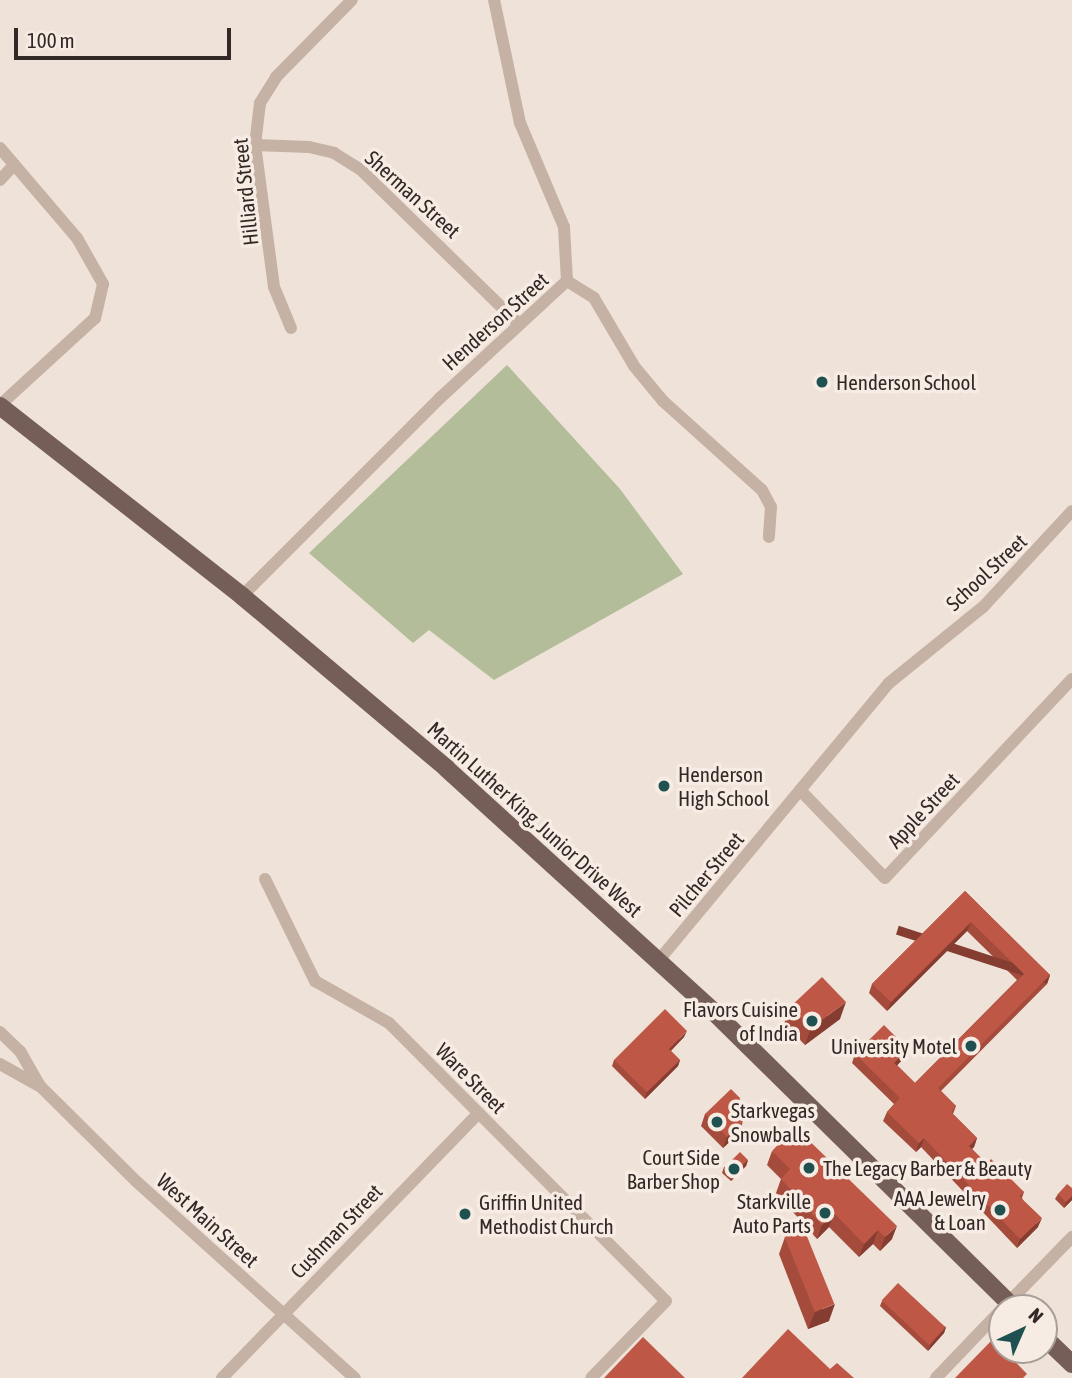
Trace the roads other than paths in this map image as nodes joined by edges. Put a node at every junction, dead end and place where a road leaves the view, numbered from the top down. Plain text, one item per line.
1 (352, 0) edge
2 (494, 0) edge
3 (255, 145) junction
4 (0, 148) edge
5 (14, 165) junction
6 (0, 180) edge
7 (567, 281) junction
8 (519, 324) junction
9 (292, 328) dead end
10 (0, 405) edge
11 (1072, 511) edge
12 (769, 537) dead end
13 (242, 596) junction
14 (1072, 679) edge
15 (889, 682) joint
16 (800, 790) junction
17 (265, 879) dead end
18 (659, 960) junction
19 (0, 1032) edge
20 (20, 1051) junction
21 (1, 1067) edge
22 (40, 1086) junction
23 (478, 1114) junction
24 (1072, 1237) edge
25 (994, 1294) edge
26 (1019, 1294) edge
27 (283, 1313) junction
28 (988, 1326) edge
29 (1058, 1350) edge
30 (1072, 1364) edge
31 (352, 1376) edge
32 (222, 1378) edge
33 (591, 1378) edge
34 (936, 1378) edge

1 - 3 street, Hilliard Street
2 - 7 street, Henderson Street
3 - 8 street, Sherman Street
3 - 9 street, Hilliard Street
4 - 5 street
5 - 6 street
5 - 10 street
7 - 8 street, Henderson Street
7 - 12 street
8 - 13 street, Henderson Street
10 - 13 main road, Martin Luther King, Junior Drive West
11 - 15 street, School Street
13 - 18 main road, Martin Luther King, Junior Drive West
14 - 16 street, Apple Street
15 - 16 street, Pilcher Street
16 - 18 street, Pilcher Street
17 - 23 street, Ware Street
18 - 25 main road, Martin Luther King, Junior Drive West
19 - 20 street, West Main Street
20 - 21 street
20 - 22 street, West Main Street
21 - 22 street, West Main Street
22 - 27 street, West Main Street
23 - 27 street, Cushman Street
23 - 33 street, Ware Street
24 - 26 street
27 - 31 street, West Main Street
27 - 32 street, Cushman Street
28 - 34 street
29 - 30 main road

